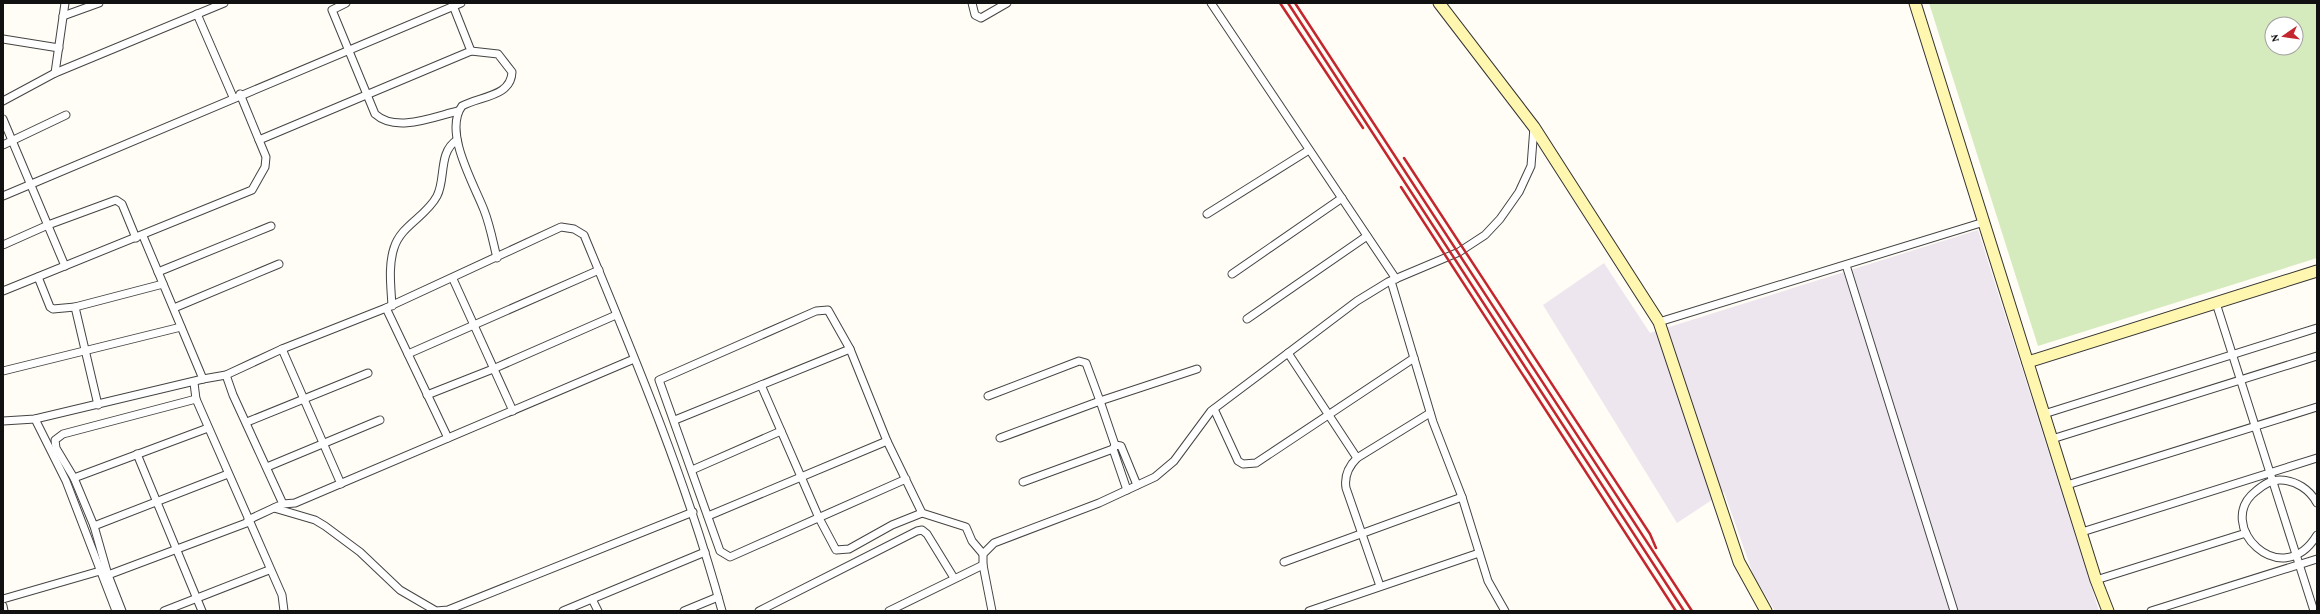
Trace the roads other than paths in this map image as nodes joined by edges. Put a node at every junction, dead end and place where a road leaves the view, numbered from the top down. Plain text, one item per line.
1 (65, 3) edge
2 (99, 3) edge
3 (224, 3) edge
4 (346, 3) edge
5 (972, 3) edge
6 (1007, 3) edge
7 (1210, 3) edge
8 (1439, 3) edge
9 (1915, 3) edge
10 (455, 4) edge
11 (330, 6) edge
12 (197, 14) junction
13 (63, 16) junction
14 (3, 39) edge
15 (59, 48) junction
16 (348, 49) junction
17 (471, 52) junction
18 (55, 73) junction
19 (367, 94) junction
20 (237, 96) junction
21 (3, 101) edge
22 (458, 111) junction
23 (66, 115) dead end
24 (3, 119) edge
25 (1534, 127) junction
26 (258, 140) junction
27 (457, 140) junction
28 (12, 141) junction
29 (3, 145) edge
30 (1309, 150) junction
31 (30, 184) junction
32 (3, 196) edge
33 (1342, 198) junction
34 (1207, 214) dead end
35 (1984, 222) junction
36 (48, 225) junction
37 (271, 226) dead end
38 (1367, 236) junction
39 (140, 237) junction
40 (3, 245) edge
41 (497, 258) junction
42 (279, 264) dead end
43 (1846, 265) junction
44 (65, 266) junction
45 (599, 270) junction
46 (2317, 271) edge
47 (158, 272) junction
48 (1232, 274) dead end
49 (38, 277) junction
50 (453, 279) junction
51 (1394, 280) junction
52 (164, 284) junction
53 (3, 291) edge
54 (2216, 303) junction
55 (75, 307) junction
56 (389, 307) junction
57 (174, 308) junction
58 (616, 315) junction
59 (1247, 320) dead end
60 (1659, 322) junction
61 (474, 325) junction
62 (182, 327) junction
63 (2317, 328) edge
64 (282, 349) junction
65 (850, 349) junction
66 (84, 352) junction
67 (1288, 353) junction
68 (408, 354) junction
69 (2232, 355) junction
70 (2317, 356) edge
71 (1414, 358) junction
72 (634, 359) junction
73 (2028, 362) junction
74 (493, 369) junction
75 (1197, 369) dead end
76 (3, 371) edge
77 (368, 373) dead end
78 (226, 375) junction
79 (204, 379) junction
80 (2240, 380) junction
81 (194, 382) junction
82 (761, 385) junction
83 (427, 395) junction
84 (988, 396) dead end
85 (196, 399) junction
86 (303, 400) junction
87 (1100, 401) junction
88 (98, 405) junction
89 (2317, 407) edge
90 (1214, 409) junction
91 (513, 411) junction
92 (1430, 412) junction
93 (2044, 414) junction
94 (1329, 415) junction
95 (35, 419) junction
96 (380, 420) dead end
97 (675, 420) junction
98 (3, 421) edge
99 (247, 422) junction
100 (2255, 425) junction
101 (208, 428) junction
102 (781, 431) junction
103 (448, 438) junction
104 (1000, 438) dead end
105 (2052, 439) junction
106 (887, 441) junction
107 (323, 443) junction
108 (1114, 447) junction
109 (137, 454) junction
110 (1357, 458) junction
111 (2317, 458) edge
112 (267, 467) junction
113 (692, 470) junction
114 (2270, 472) junction
115 (228, 474) junction
116 (800, 476) junction
117 (74, 478) junction
118 (906, 479) junction
119 (2272, 481) junction
120 (1023, 482) dead end
121 (341, 484) junction
122 (1137, 485) junction
123 (2067, 485) junction
124 (1127, 490) junction
125 (1462, 497) junction
126 (157, 501) junction
127 (2317, 503) edge
128 (283, 504) junction
129 (274, 508) junction
130 (693, 512) junction
131 (922, 514) junction
132 (708, 516) junction
133 (819, 518) junction
134 (248, 521) junction
135 (94, 526) junction
136 (2082, 532) junction
137 (2246, 533) junction
138 (1362, 534) junction
139 (2317, 535) edge
140 (178, 550) junction
141 (705, 552) junction
142 (1479, 553) junction
143 (983, 554) junction
144 (2296, 556) junction
145 (2317, 559) edge
146 (1284, 562) dead end
147 (983, 565) junction
148 (2299, 565) junction
149 (269, 570) junction
150 (100, 572) junction
151 (108, 575) junction
152 (954, 578) junction
153 (2096, 580) junction
154 (1380, 586) junction
155 (718, 597) junction
156 (3, 599) edge
157 (197, 599) junction
158 (592, 599) junction
159 (3, 606) edge
160 (4, 611) edge
161 (116, 611) edge
162 (122, 611) edge
163 (164, 611) edge
164 (202, 611) edge
165 (284, 611) edge
166 (563, 611) edge
167 (598, 611) edge
168 (684, 611) edge
169 (722, 611) edge
170 (759, 611) edge
171 (889, 611) edge
172 (992, 611) edge
173 (1309, 611) edge
174 (1505, 611) edge
175 (1766, 611) edge
176 (1954, 611) edge
177 (2108, 611) edge
178 (2151, 611) edge
179 (2314, 611) edge

1 - 13 street
2 - 13 street
3 - 12 street
4 - 11 street
5 - 6 street
7 - 30 street
8 - 25 main road
9 - 35 main road
10 - 16 street
10 - 17 street
11 - 16 street
12 - 18 street
12 - 20 street
13 - 15 street
14 - 15 street
15 - 18 street
16 - 19 street
16 - 20 street
17 - 19 street
17 - 22 street
18 - 21 street
19 - 22 street
19 - 26 street
20 - 26 street
20 - 31 street
22 - 27 street
23 - 28 street
24 - 28 street
25 - 51 street
25 - 60 main road
26 - 39 street
27 - 41 street
27 - 56 street
28 - 29 street
28 - 31 street
30 - 33 street
30 - 34 street
31 - 32 street
31 - 36 street
33 - 38 street
33 - 48 street
35 - 43 street
35 - 73 main road
36 - 39 street
36 - 40 street
36 - 44 street
37 - 47 street
38 - 51 street
38 - 59 street
39 - 44 street
39 - 47 street
41 - 45 street
41 - 50 street
42 - 57 street
43 - 60 street
43 - 176 street
44 - 49 street
45 - 58 street
45 - 61 street
46 - 54 main road
47 - 52 street
49 - 53 street
49 - 55 street
50 - 56 street
50 - 61 street
51 - 67 street
51 - 71 street
52 - 55 street
52 - 57 street
54 - 69 street
54 - 73 main road
55 - 66 street
56 - 64 street
56 - 68 street
57 - 62 street
58 - 72 street
58 - 74 street
60 - 175 main road
61 - 68 street
61 - 74 street
62 - 66 street
62 - 79 street
63 - 69 street
64 - 78 street
64 - 86 street
65 - 82 street
65 - 97 street
65 - 106 street
66 - 76 street
66 - 88 street
67 - 90 street
67 - 94 street
68 - 83 street
69 - 80 street
69 - 93 street
70 - 80 street
71 - 92 street
71 - 94 street
72 - 91 street
72 - 130 street
73 - 93 main road
74 - 83 street
74 - 91 street
75 - 87 street
77 - 86 street
78 - 79 street
78 - 99 street
79 - 81 street
80 - 100 street
80 - 105 street
81 - 85 street
81 - 88 street
82 - 97 street
82 - 102 street
83 - 103 street
84 - 87 street
85 - 101 street
85 - 117 street
86 - 99 street
86 - 107 street
87 - 104 street
87 - 108 street
88 - 95 street
89 - 100 street
90 - 94 street
90 - 122 street
91 - 103 street
92 - 110 street
92 - 125 street
93 - 105 main road
94 - 110 street
95 - 98 street
95 - 150 street
96 - 107 street
97 - 113 street
99 - 112 street
100 - 114 street
100 - 123 street
101 - 109 street
101 - 115 street
102 - 113 street
102 - 116 street
103 - 121 street
105 - 123 main road
106 - 116 street
106 - 118 street
107 - 112 street
107 - 121 street
108 - 120 street
108 - 122 street
108 - 124 street
109 - 117 street
109 - 126 street
110 - 138 street
111 - 114 street
112 - 128 street
113 - 132 street
114 - 119 street
114 - 136 street
115 - 126 street
115 - 134 street
116 - 132 street
116 - 133 street
117 - 135 street
118 - 131 street
118 - 133 street
119 - 127 street
119 - 137 street
119 - 144 street
121 - 128 street
122 - 124 street
123 - 136 main road
124 - 143 street
125 - 138 street
125 - 142 street
126 - 135 street
126 - 140 street
128 - 129 street
129 - 130 street
129 - 134 street
130 - 141 street
131 - 133 street
131 - 143 street
132 - 133 street
134 - 140 street
134 - 149 street
135 - 151 street
136 - 153 main road
137 - 144 street
137 - 153 street
138 - 146 street
138 - 154 street
139 - 144 street
140 - 151 street
140 - 157 street
141 - 155 street
141 - 158 street
142 - 154 street
142 - 174 street
143 - 147 street
144 - 148 street
145 - 148 street
147 - 152 street
147 - 172 street
148 - 178 street
148 - 179 street
149 - 157 street
149 - 165 street
150 - 156 street
150 - 161 street
151 - 162 street
152 - 170 street
152 - 171 street
153 - 177 main road
154 - 173 street
155 - 168 street
155 - 169 street
157 - 163 street
157 - 164 street
158 - 166 street
158 - 167 street
159 - 160 street

